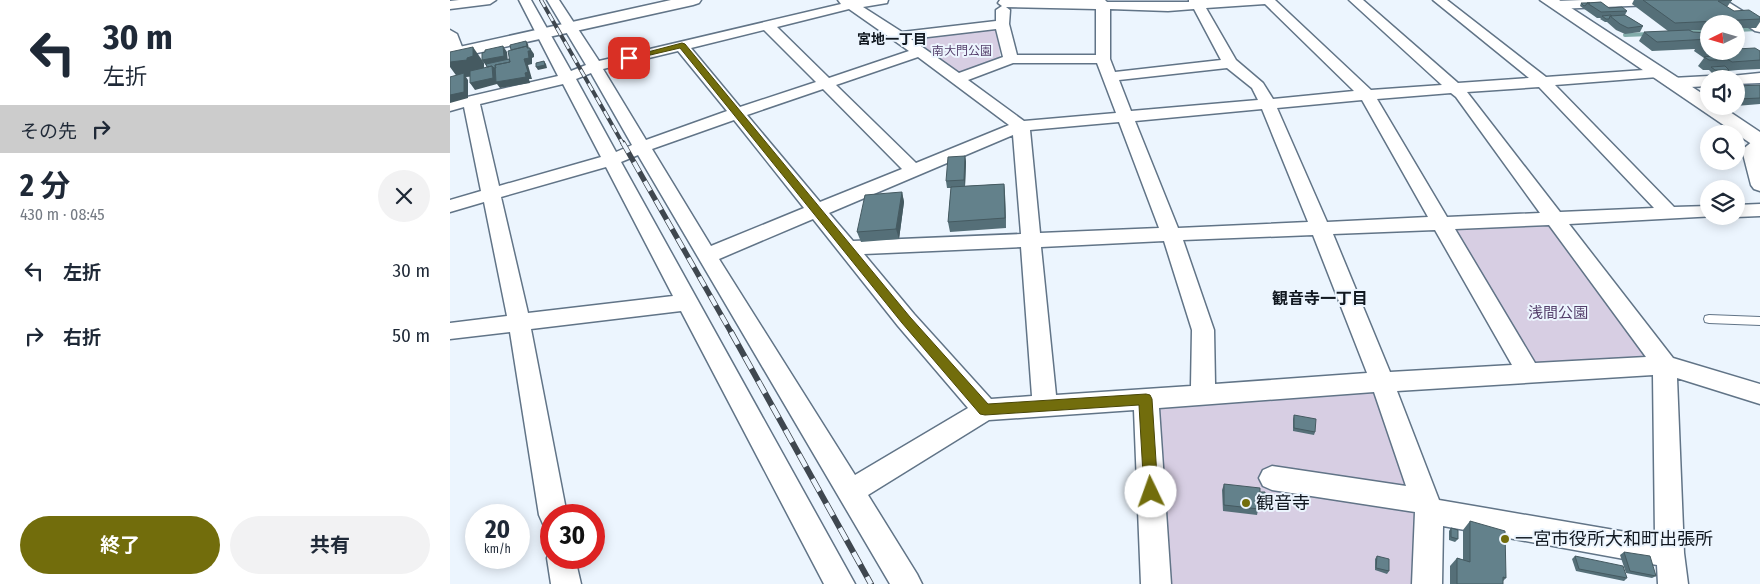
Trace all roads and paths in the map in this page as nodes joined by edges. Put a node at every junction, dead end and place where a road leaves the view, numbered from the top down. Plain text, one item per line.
1 (490, 0) edge
2 (525, 0) edge
3 (553, 0) edge
4 (693, 0) edge
5 (882, 0) edge
6 (1268, 0) edge
7 (1355, 0) edge
8 (1439, 0) edge
9 (1677, 0) edge
10 (1716, 0) edge
11 (1004, 1) edge
12 (1642, 1) edge
13 (848, 3) edge
14 (1101, 3) edge
15 (1197, 3) edge
16 (1552, 3) edge
17 (450, 5) edge
18 (1002, 24) junction
19 (767, 25) junction
20 (571, 27) junction
21 (1760, 28) edge
22 (542, 33) junction
23 (450, 34) edge
24 (901, 38) junction
25 (682, 46) junction
26 (920, 52) junction
27 (454, 53) edge
28 (1011, 59) junction
29 (1103, 59) junction
30 (1230, 63) junction
31 (594, 66) junction
32 (566, 77) junction
33 (1110, 77) junction
34 (1665, 78) junction
35 (1760, 78) edge
36 (958, 79) junction
37 (1745, 79) edge
38 (1700, 80) edge
39 (1543, 82) junction
40 (825, 84) junction
41 (1455, 89) junction
42 (1367, 95) junction
43 (471, 101) junction
44 (1268, 105) junction
45 (450, 106) edge
46 (738, 113) junction
47 (1124, 117) junction
48 (1021, 126) junction
49 (1760, 143) edge
50 (642, 147) junction
51 (611, 160) junction
52 (913, 170) junction
53 (1760, 184) edge
54 (490, 194) junction
55 (450, 206) edge
56 (817, 209) junction
57 (1760, 210) edge
58 (1745, 211) edge
59 (1700, 212) edge
60 (1669, 213) junction
61 (1556, 218) junction
62 (1442, 222) junction
63 (1320, 226) junction
64 (1171, 234) junction
65 (1031, 241) junction
66 (848, 248) junction
67 (707, 256) junction
68 (688, 302) junction
69 (1709, 319) dead end
70 (1760, 321) edge
71 (519, 322) junction
72 (450, 331) edge
73 (1665, 365) junction
74 (1529, 374) junction
75 (1382, 382) junction
76 (1760, 394) edge
77 (1203, 395) junction
78 (1146, 399) junction
79 (1045, 405) junction
80 (985, 410) junction
81 (1272, 478) dead end
82 (850, 492) junction
83 (551, 504) edge
84 (1427, 506) junction
85 (1670, 553) junction
86 (563, 569) edge
87 (566, 584) edge
88 (840, 584) edge
89 (907, 584) edge
90 (1156, 584) edge
91 (1427, 584) edge
92 (1673, 584) edge

1 - 17 street
2 - 22 street
3 - 20 street
4 - 20 street
5 - 13 street
6 - 15 street
6 - 42 street
7 - 41 street
8 - 39 street
9 - 12 street
10 - 21 street
11 - 14 street
11 - 18 street
12 - 16 street
13 - 19 street
13 - 24 street
14 - 15 street
14 - 29 street
15 - 30 street
16 - 34 street
18 - 24 street
18 - 28 street
19 - 25 street
19 - 40 street
20 - 22 street
20 - 31 street
22 - 27 street
22 - 32 street
23 - 27 street
24 - 26 street
25 - 31 street
25 - 46 street
26 - 36 street
26 - 40 street
28 - 29 street
28 - 36 street
29 - 33 street
30 - 33 street
30 - 44 street
31 - 32 street
31 - 50 street
32 - 43 street
32 - 51 street
33 - 47 street
34 - 38 street
34 - 39 street
34 - 49 street
35 - 37 street
36 - 48 street
39 - 41 street
39 - 60 street
40 - 46 street
40 - 52 street
41 - 42 street
41 - 61 street
42 - 44 street
42 - 62 street
43 - 45 street
43 - 54 street
44 - 47 street
44 - 63 street
46 - 50 street
46 - 56 street
47 - 48 street
47 - 64 street
48 - 52 street
48 - 65 street
49 - 53 street
50 - 51 street
50 - 67 street
51 - 54 street
51 - 68 street
52 - 56 street
54 - 55 street
54 - 71 street
56 - 66 street
56 - 67 street
57 - 58 street
59 - 60 street
60 - 61 street
61 - 62 street
61 - 73 street
62 - 63 street
62 - 74 street
63 - 64 street
63 - 75 street
64 - 65 street
64 - 77 street
65 - 66 street
65 - 79 street
66 - 80 street
67 - 82 street
68 - 71 street
68 - 88 street
69 - 70 lane
71 - 72 street
71 - 83 street
73 - 74 street
73 - 76 street
73 - 85 street
74 - 75 street
75 - 77 street
75 - 84 street
77 - 78 street
78 - 79 street
78 - 90 street
79 - 80 street
80 - 82 street
81 - 84 street
82 - 89 street
84 - 85 street
84 - 91 street
85 - 92 street
86 - 87 street

